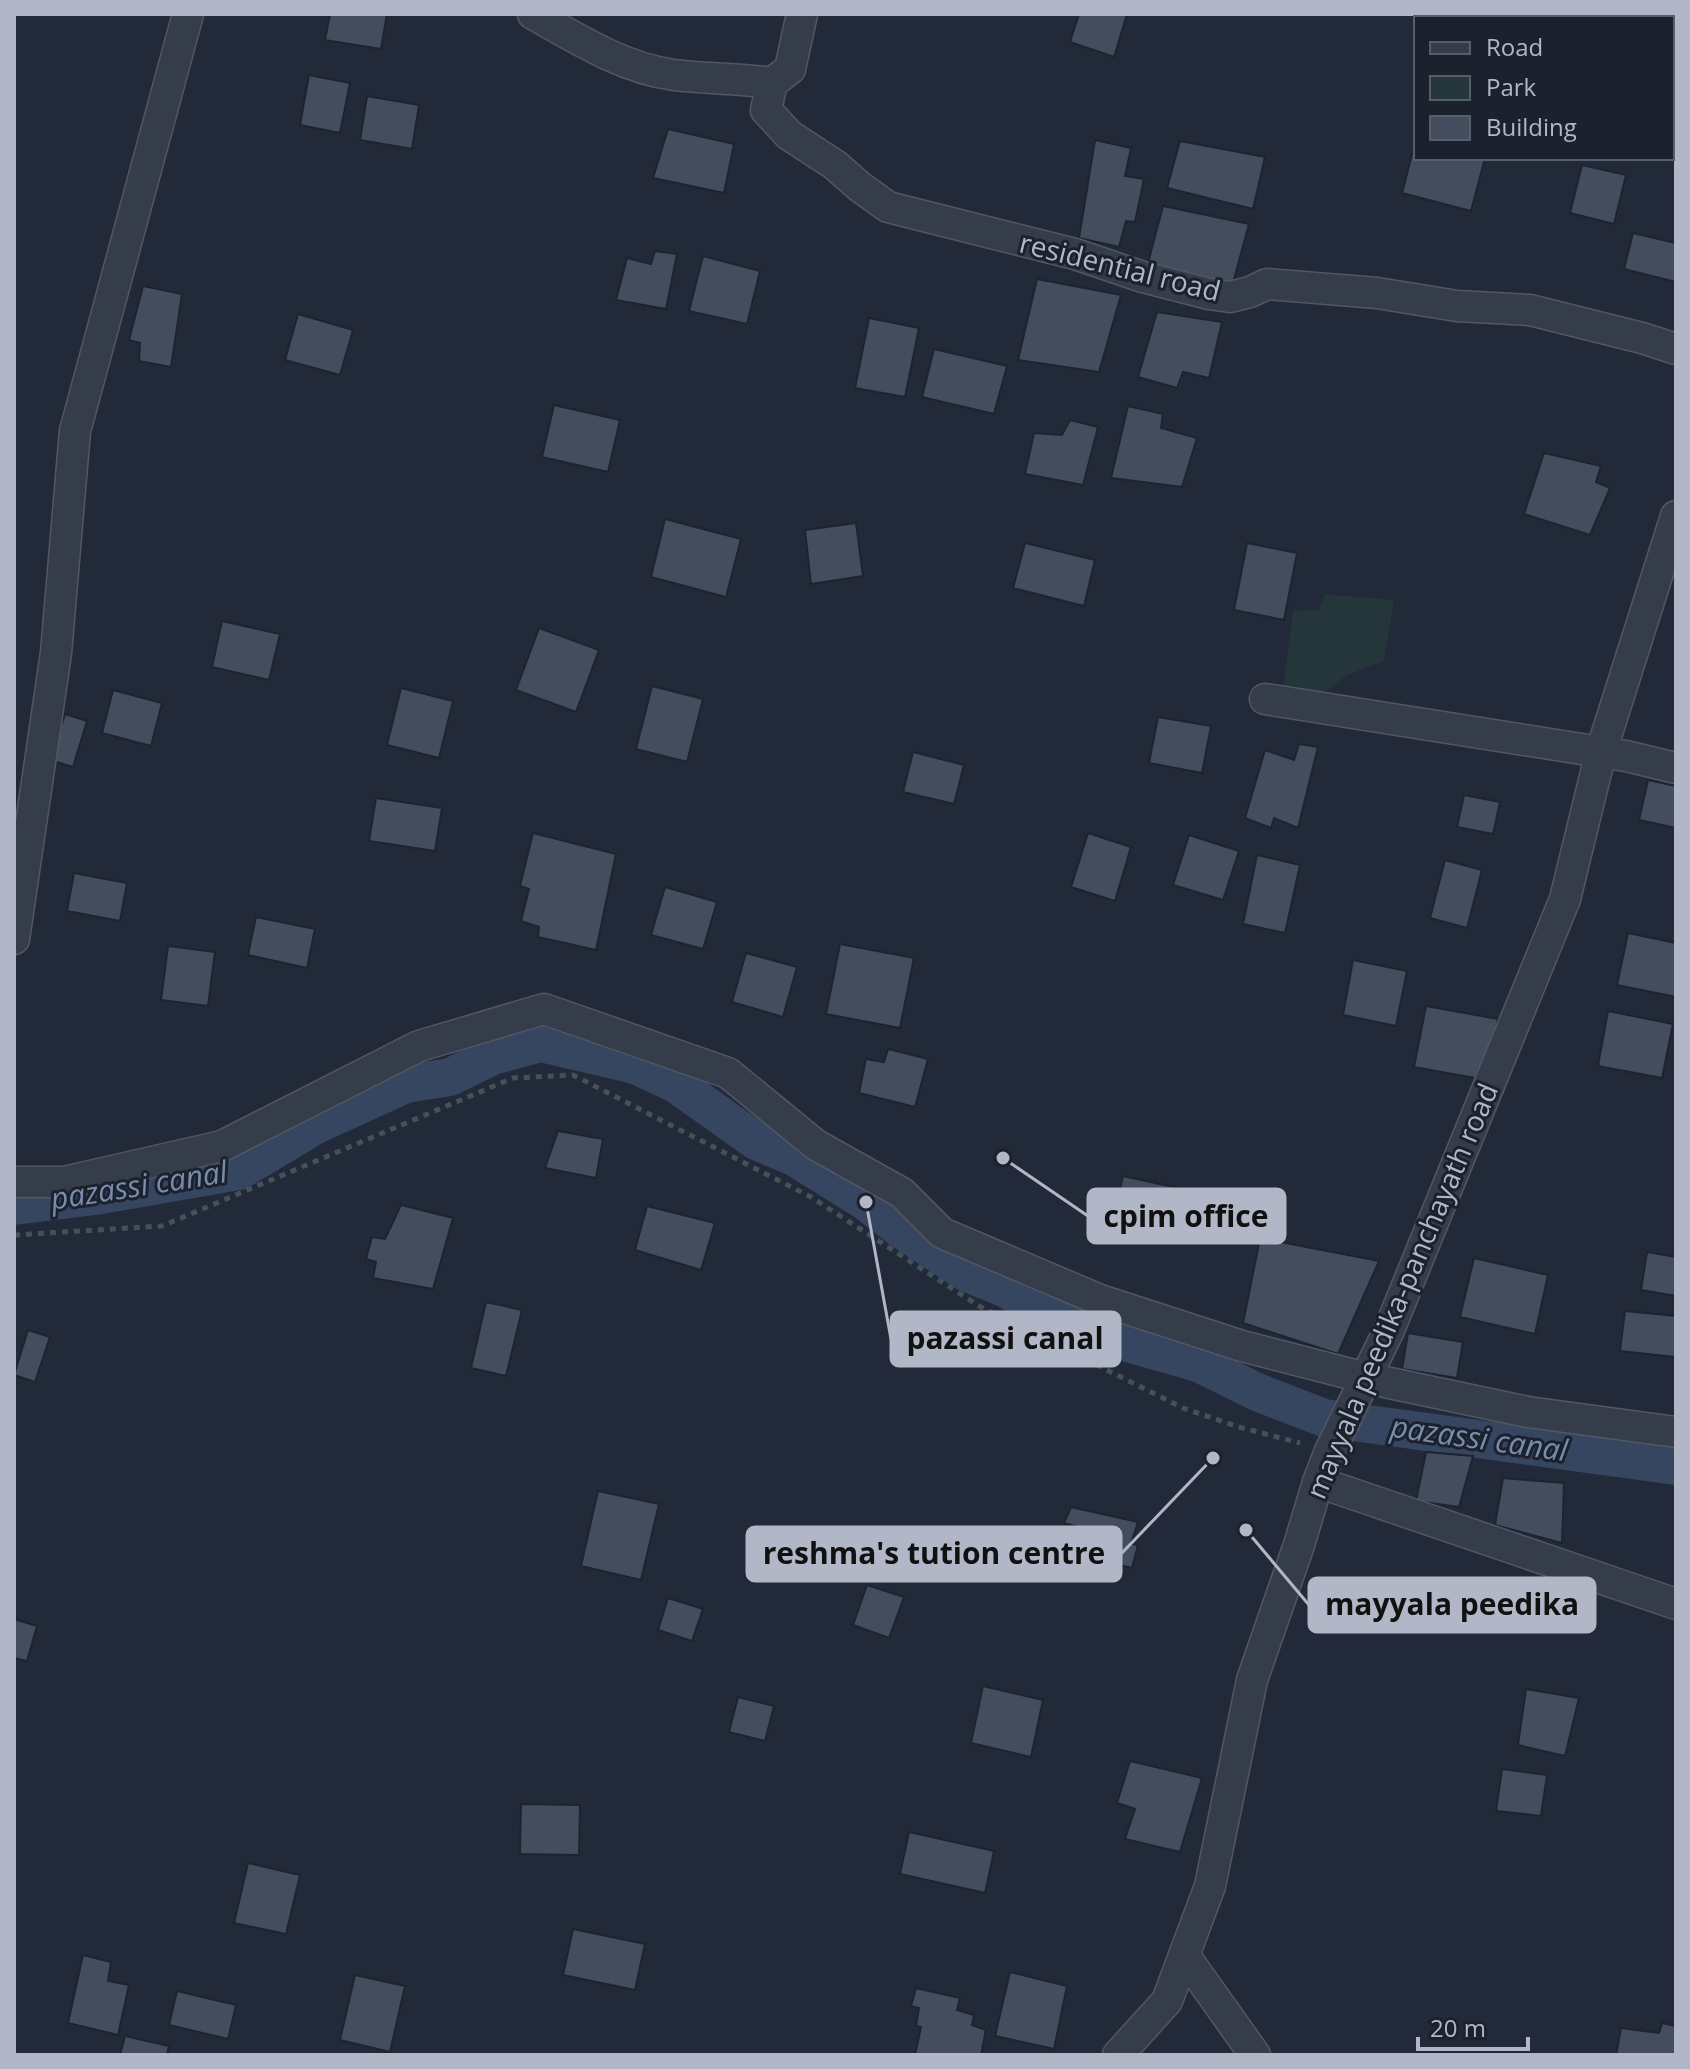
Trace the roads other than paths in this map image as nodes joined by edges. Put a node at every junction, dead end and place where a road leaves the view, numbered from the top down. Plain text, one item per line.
1 (188, 14) edge
2 (533, 14) edge
3 (802, 14) edge
4 (772, 83) junction
5 (1676, 349) edge
6 (1676, 516) edge
7 (1265, 699) dead end
8 (1601, 752) junction
9 (1676, 768) edge
10 (14, 939) edge
11 (14, 1182) edge
12 (1365, 1379) junction
13 (1676, 1432) edge
14 (1318, 1482) junction
15 (1676, 1604) edge
16 (1184, 1955) junction
17 (1118, 2055) edge
18 (1255, 2055) edge

1 - 10 street
2 - 4 street
3 - 4 street
4 - 5 street, residential road
6 - 8 street, mayyala peedika-panchayath road
7 - 8 street
8 - 9 street
8 - 12 street, mayyala peedika-panchayath road
11 - 12 street
12 - 13 street
12 - 14 street, mayyala peedika-panchayath road
14 - 15 street
14 - 16 street, mayyala peedika-panchayath road
16 - 17 street, mayyala peedika-panchayath road
16 - 18 street

